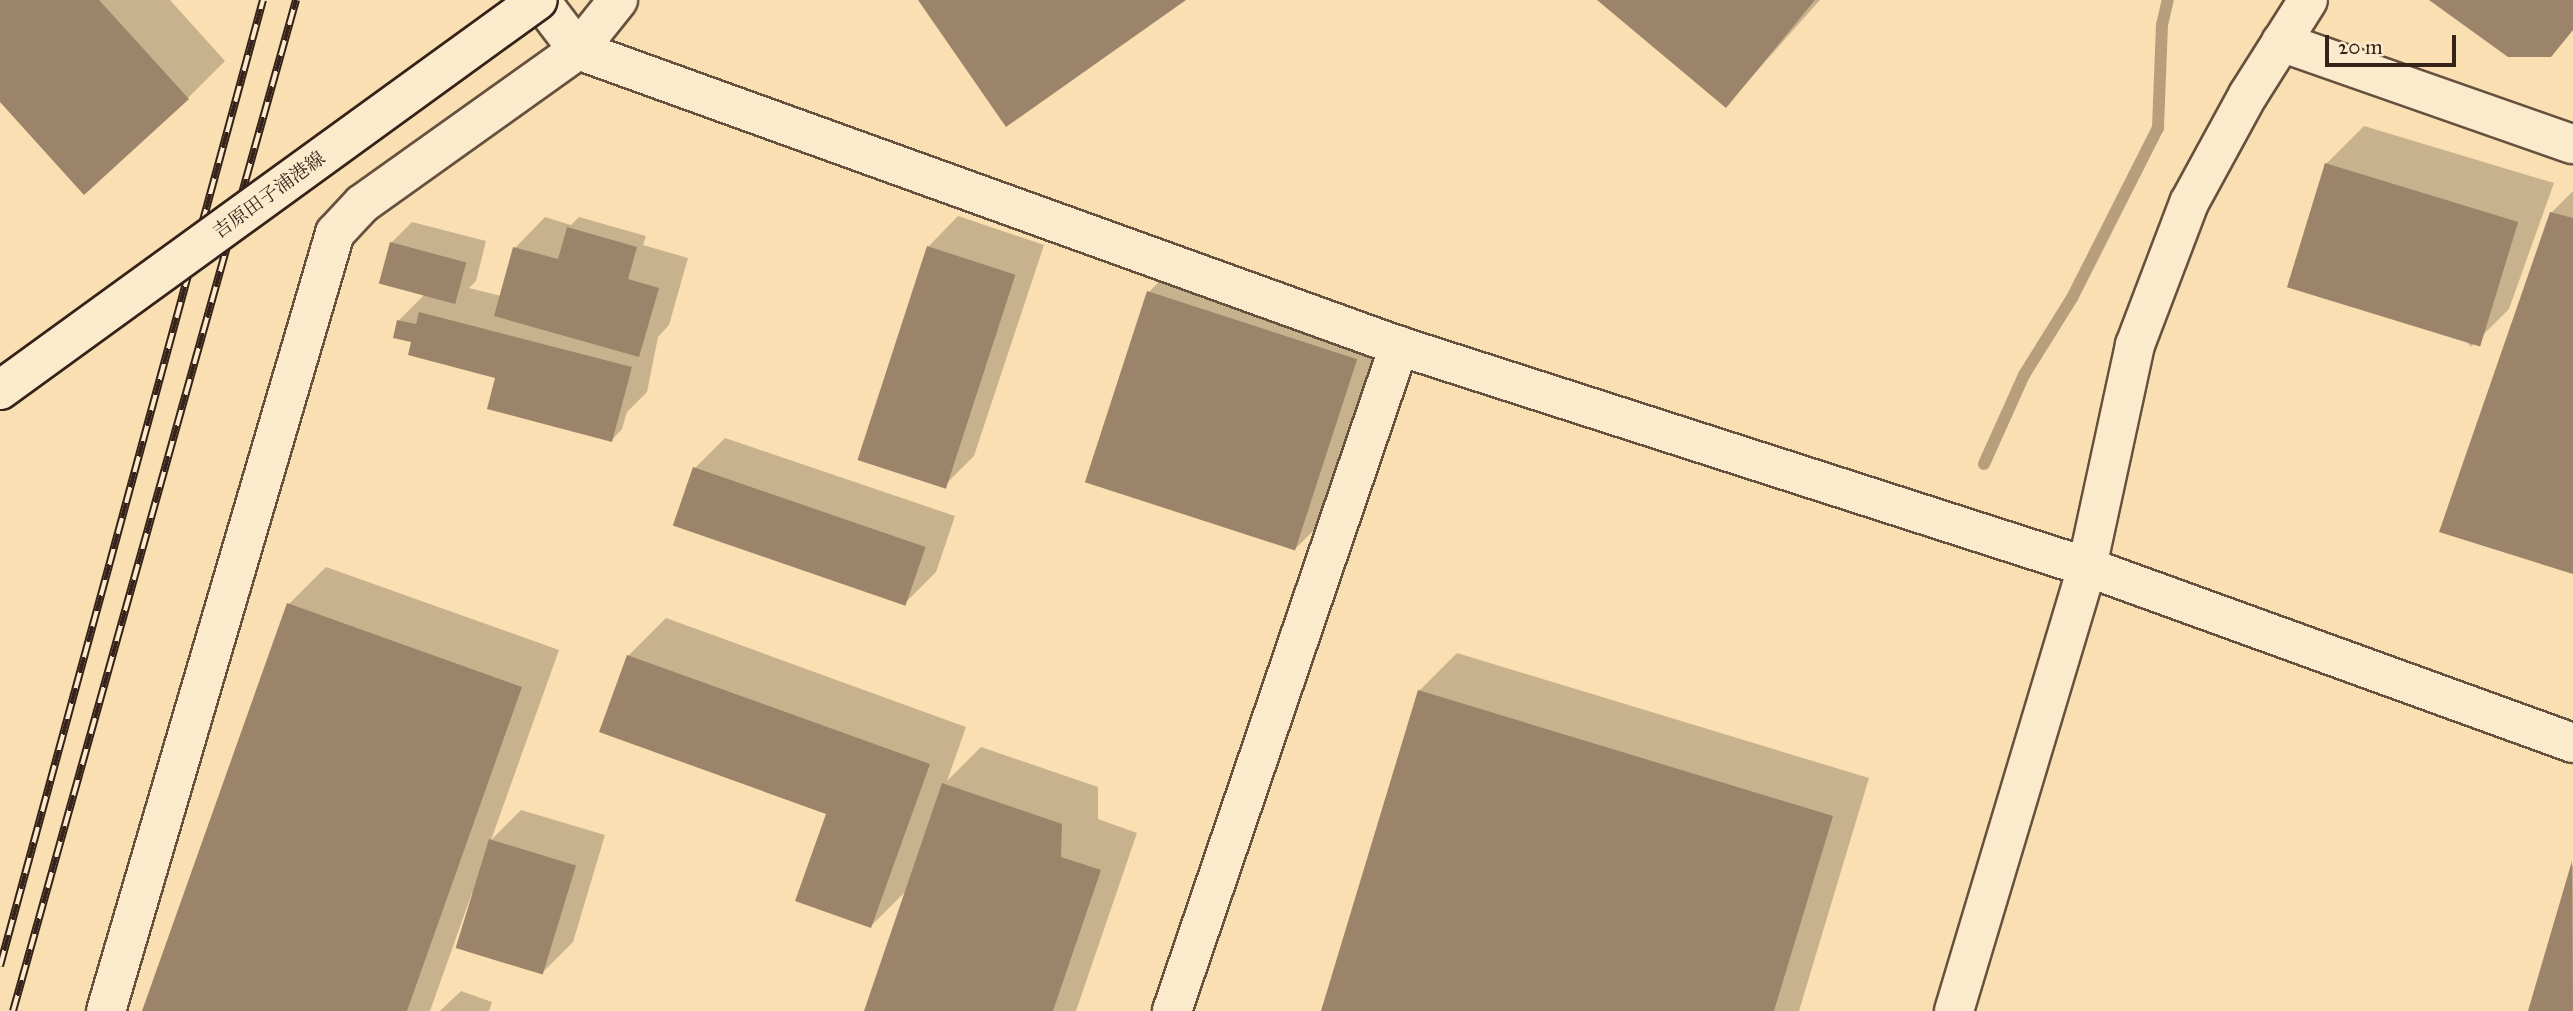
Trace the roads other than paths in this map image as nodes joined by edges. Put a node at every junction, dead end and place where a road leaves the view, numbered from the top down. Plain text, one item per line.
1 (539, 0) edge
2 (618, 0) edge
3 (2308, 0) edge
4 (2281, 42) junction
5 (578, 50) junction
6 (2573, 144) edge
7 (1399, 346) junction
8 (0, 390) edge
9 (2087, 567) junction
10 (2573, 743) edge
11 (106, 1011) edge
12 (1172, 1011) edge
13 (1954, 1011) edge

1 - 5 street
1 - 8 street, 吉原田子浦港線, bridge
2 - 5 street
3 - 4 street
4 - 6 street
4 - 9 street
5 - 7 street
5 - 11 street
7 - 9 street
7 - 12 street
9 - 10 street
9 - 13 street

